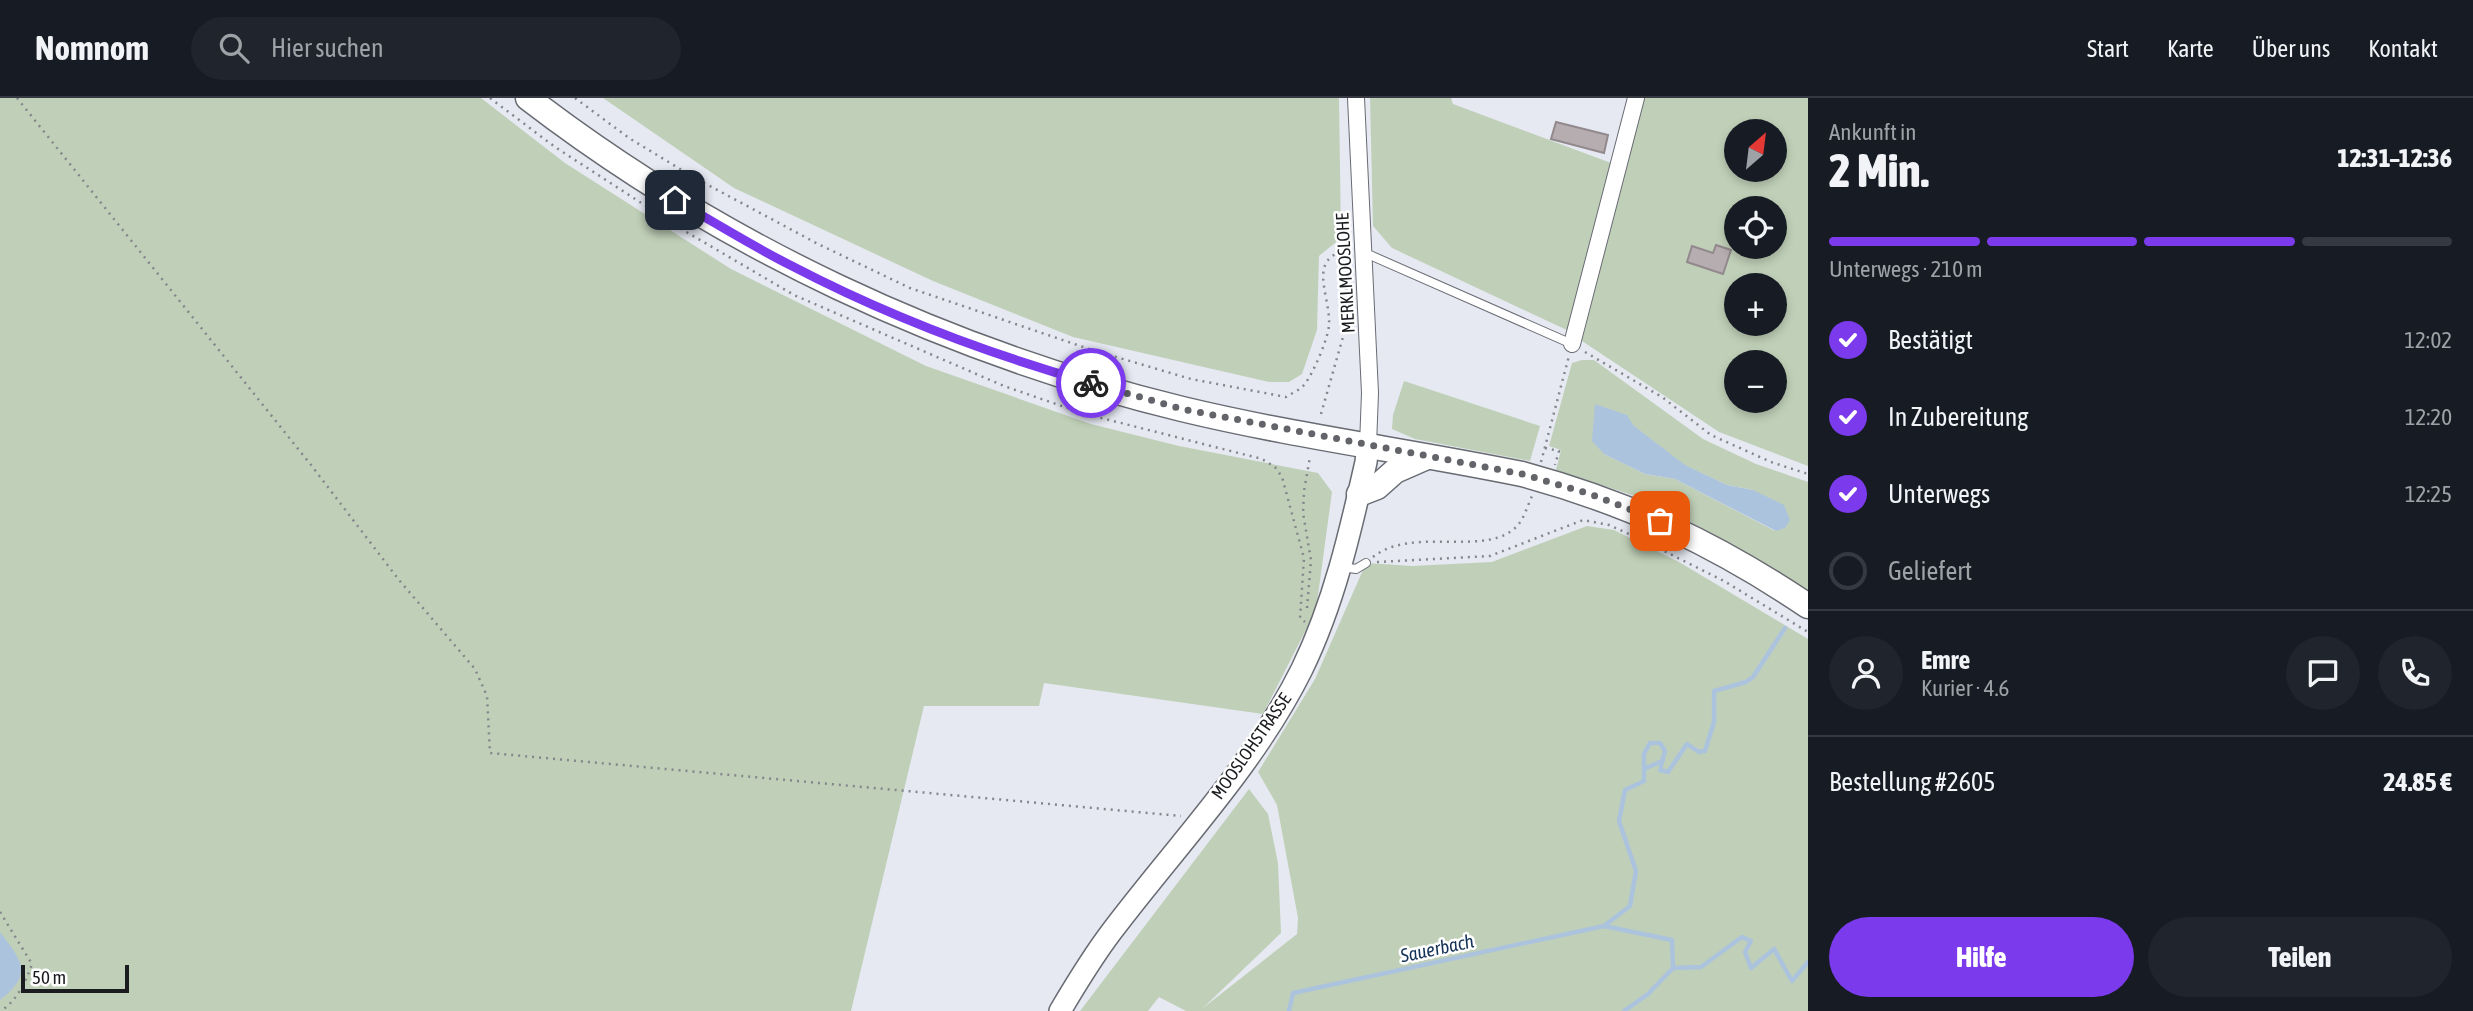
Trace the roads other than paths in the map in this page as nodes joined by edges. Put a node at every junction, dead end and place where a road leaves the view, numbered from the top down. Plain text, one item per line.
1 (528, 98) edge
2 (1356, 98) edge
3 (1636, 98) edge
4 (1356, 251) junction
5 (1572, 344) joint
6 (1368, 445) junction
7 (1427, 457) junction
8 (1359, 494) junction
9 (1366, 563) road end
10 (1342, 567) junction
11 (1807, 623) edge
12 (1060, 1011) edge

1 - 6 main road
2 - 4 street, MERKLMOOSLOHE
3 - 5 street
4 - 5 lane
4 - 6 street, MERKLMOOSLOHE
6 - 7 main road
6 - 8 street, MOOSLOHSTRASSE
7 - 8 main road
7 - 11 main road
8 - 10 street, MOOSLOHSTRASSE
9 - 10 lane
10 - 12 street, MOOSLOHSTRASSE

